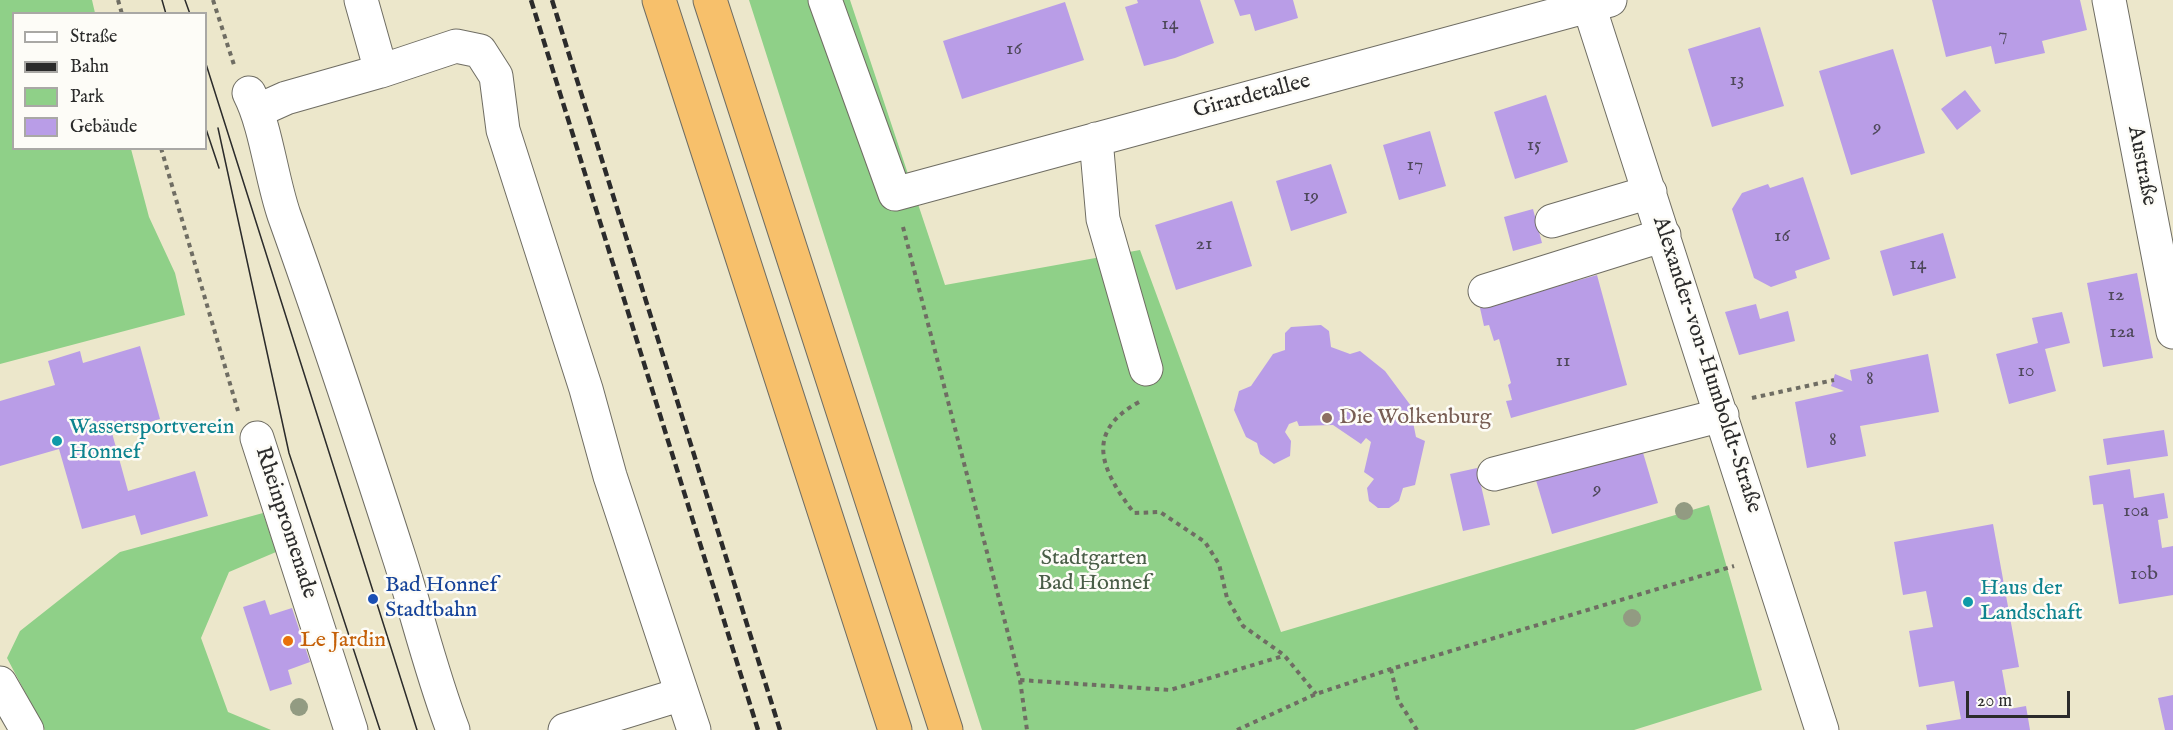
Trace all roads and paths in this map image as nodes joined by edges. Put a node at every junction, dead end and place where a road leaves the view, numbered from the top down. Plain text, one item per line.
1 (213, 0) edge
2 (361, 0) edge
3 (659, 0) edge
4 (710, 0) edge
5 (825, 0) edge
6 (2109, 0) edge
7 (1595, 2) edge
8 (381, 71) junction
9 (254, 103) junction
10 (1096, 139) junction
11 (162, 150) edge
12 (1650, 192) junction
13 (895, 194) junction
14 (1552, 221) dead end
15 (1664, 235) junction
16 (1485, 291) dead end
17 (2171, 323) edge
18 (1146, 369) joint
19 (1834, 380) dead end
20 (1720, 410) junction
21 (257, 438) joint
22 (1494, 474) dead end
23 (1768, 556) junction
24 (1284, 656) junction
25 (1391, 669) junction
26 (1020, 680) junction
27 (0, 683) edge
28 (682, 694) junction
29 (1316, 694) junction
30 (27, 730) edge
31 (351, 730) edge
32 (453, 730) edge
33 (565, 730) edge
34 (694, 730) edge
35 (895, 730) edge
36 (946, 730) edge
37 (1027, 730) edge
38 (1237, 730) edge
39 (1417, 730) edge
40 (1822, 730) edge

1 - 9 path
2 - 8 street
3 - 35 highway
4 - 36 highway
5 - 13 street
6 - 17 street, Austraße
7 - 10 street, Girardetallee
7 - 12 street, Alexander-von-Humboldt-Straße
8 - 9 street
8 - 28 street
9 - 32 street
10 - 13 street, Girardetallee
10 - 18 street
11 - 21 path, Rheinpromenade
12 - 14 street
12 - 15 street, Alexander-von-Humboldt-Straße
13 - 26 path
15 - 16 street
15 - 20 street, Alexander-von-Humboldt-Straße
18 - 24 path
19 - 20 path
20 - 22 street
20 - 23 street, Alexander-von-Humboldt-Straße
21 - 31 street, Rheinpromenade
23 - 25 path
23 - 40 street, Alexander-von-Humboldt-Straße
24 - 26 path
24 - 29 path
25 - 29 path
25 - 39 path
26 - 37 path
27 - 30 street
28 - 33 street
28 - 34 street
29 - 38 path

